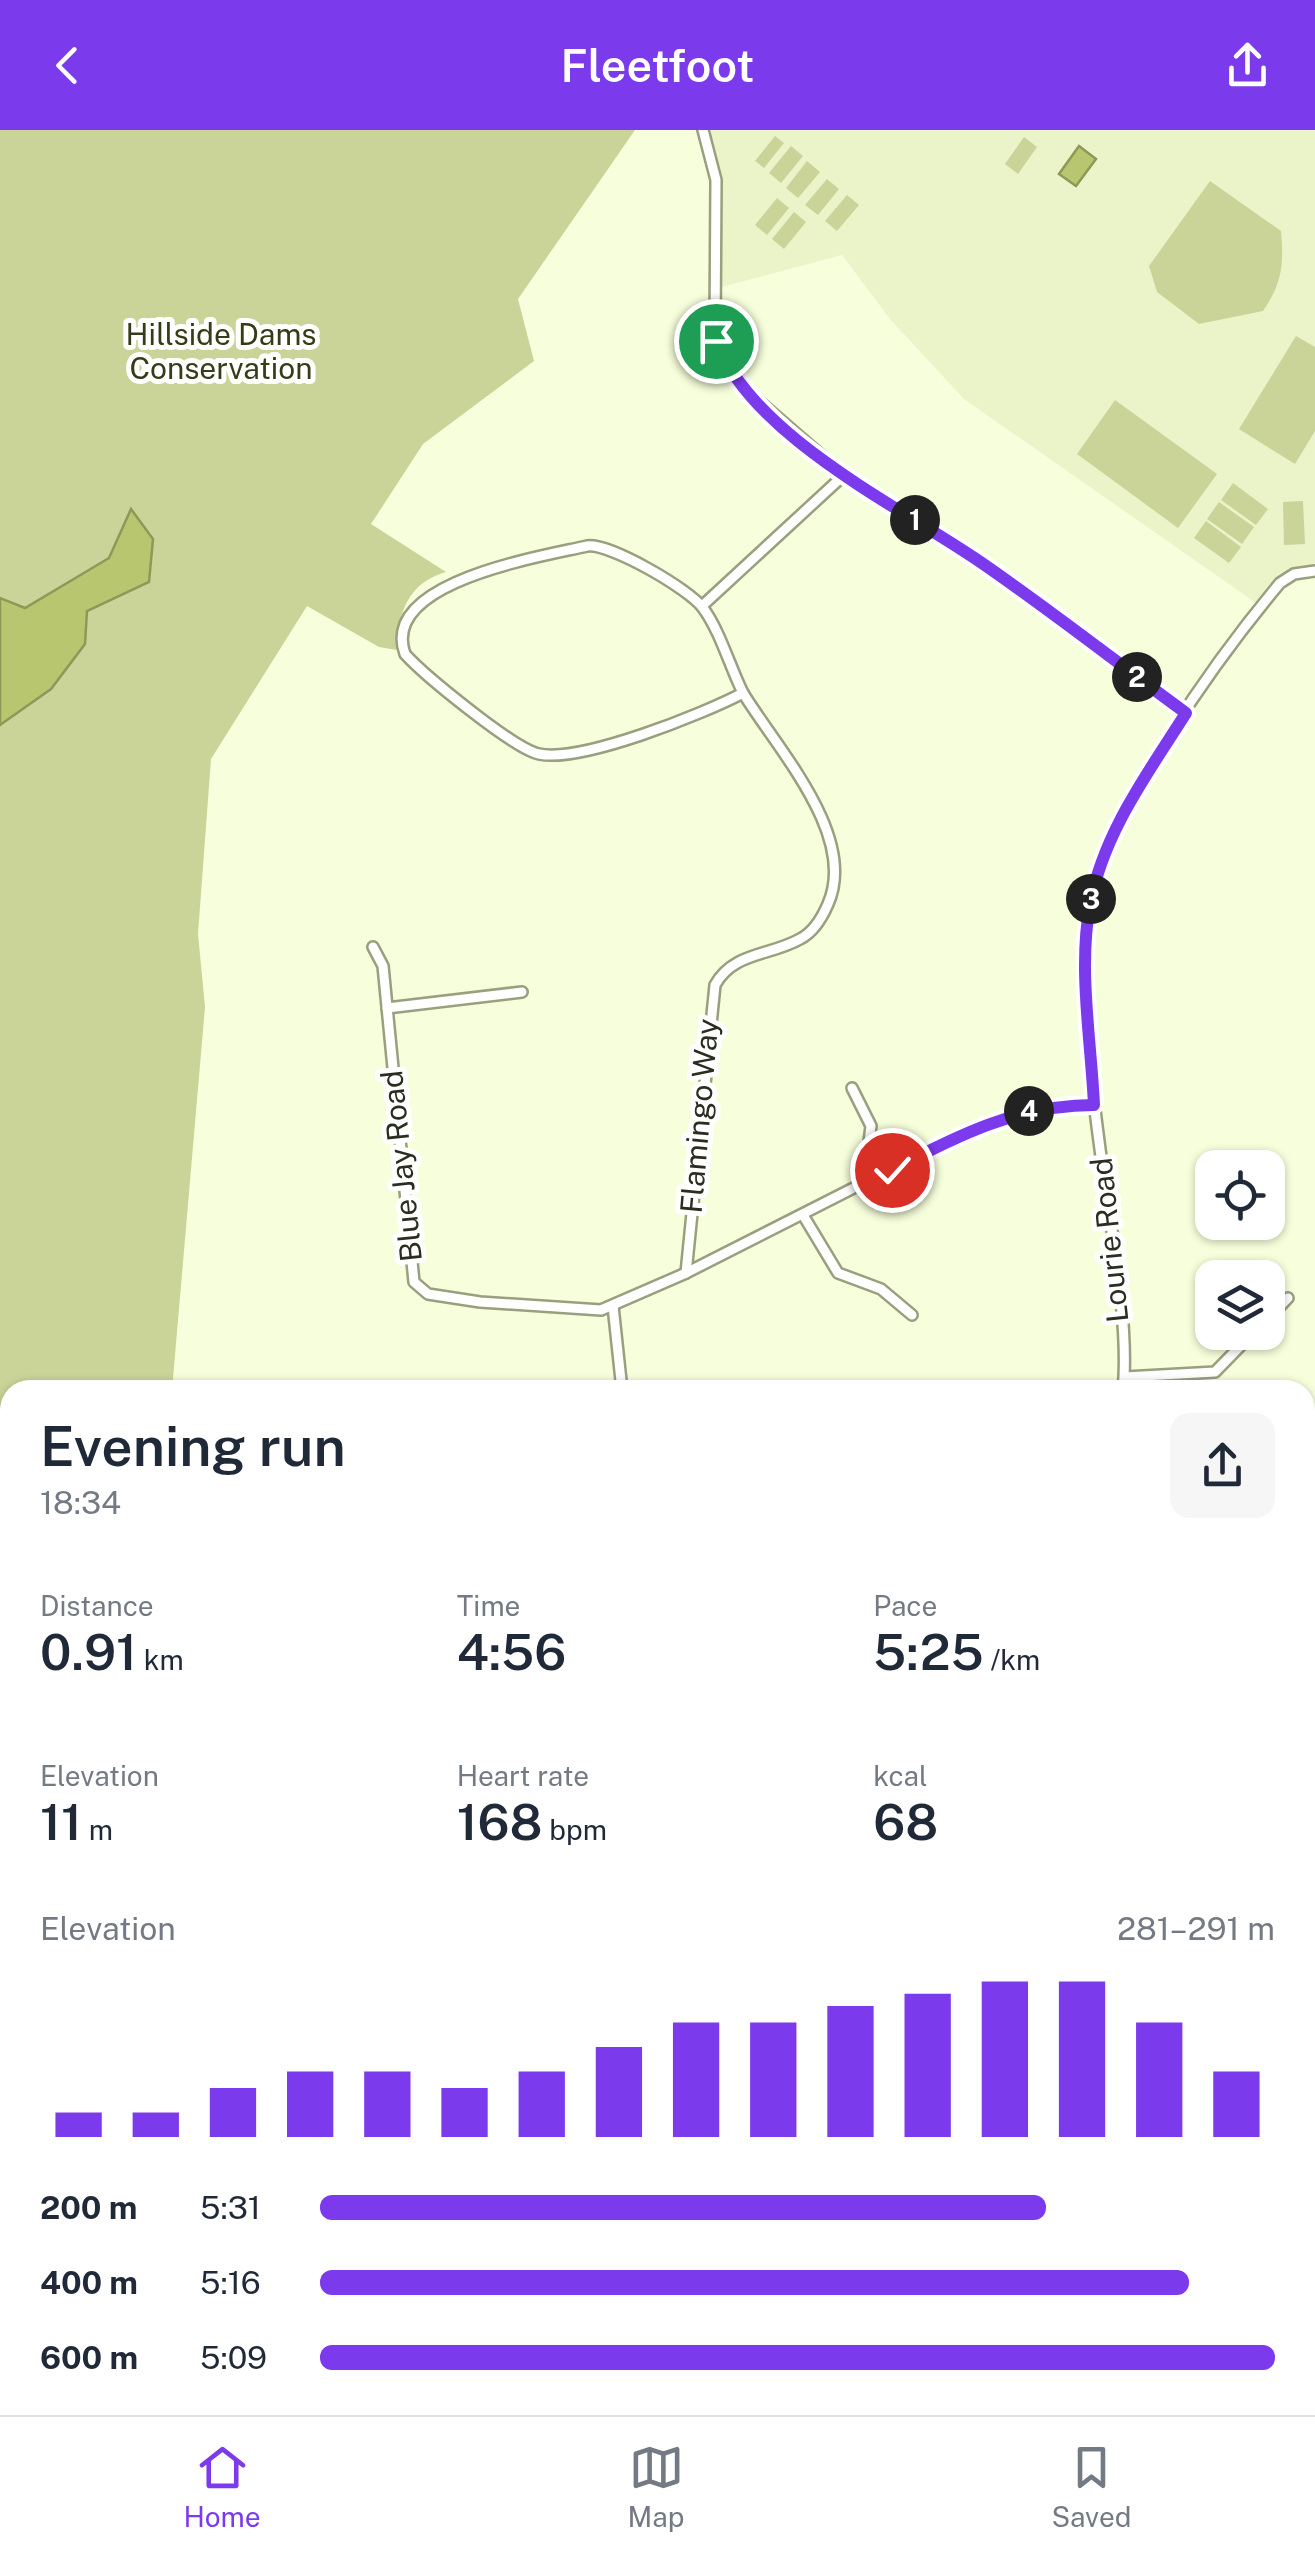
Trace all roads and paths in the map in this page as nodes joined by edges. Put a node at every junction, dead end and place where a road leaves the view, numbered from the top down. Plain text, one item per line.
1 (703, 130) edge
2 (844, 476) junction
3 (1315, 572) edge
4 (702, 606) junction
5 (743, 693) junction
6 (1186, 713) junction
7 (373, 947) dead end
8 (522, 992) dead end
9 (387, 1008) junction
10 (852, 1088) dead end
11 (1094, 1105) junction
12 (892, 1170) junction
13 (804, 1215) junction
14 (686, 1273) junction
15 (1288, 1298) dead end
16 (1285, 1301) edge
17 (612, 1306) junction
18 (912, 1315) dead end
19 (1236, 1350) edge
20 (1124, 1377) junction
21 (621, 1380) edge
22 (1124, 1380) edge

1 - 2 street
2 - 4 street
2 - 6 street
3 - 6 street, Lourie Road
4 - 5 street, Flamingo Way
4 - 5 street
5 - 14 street, Flamingo Way
6 - 11 street, Lourie Road
7 - 9 street, Blue Jay Road
8 - 9 street
9 - 17 street, Blue Jay Road
10 - 12 street
11 - 12 street, Blue Jay Road
11 - 20 street, Lourie Road
12 - 13 street, Blue Jay Road
13 - 14 street, Blue Jay Road
13 - 18 street
14 - 17 street, Blue Jay Road
15 - 16 street
17 - 21 street
19 - 20 street
20 - 22 street, Lourie Road

